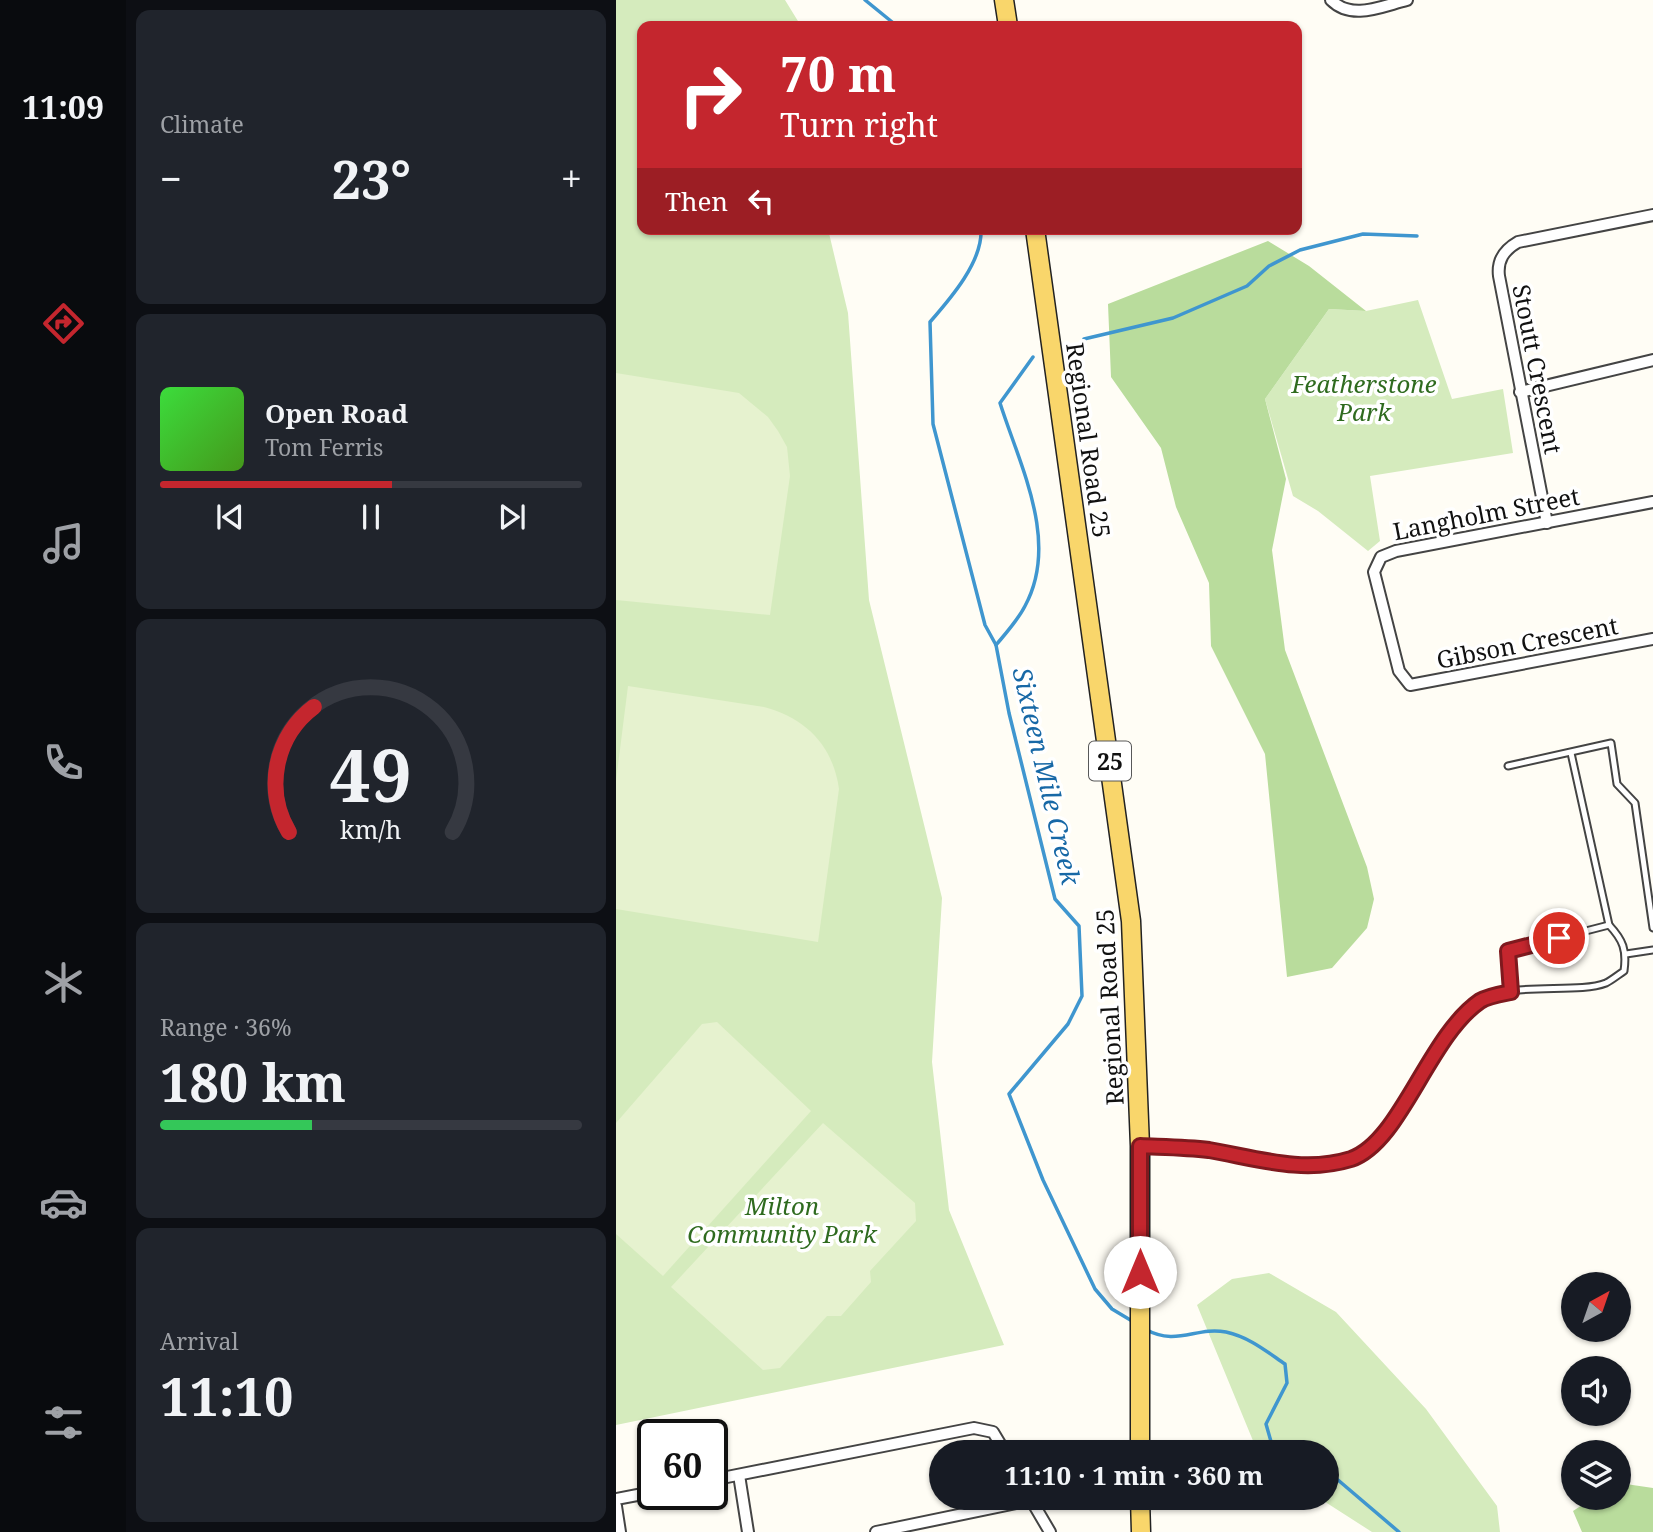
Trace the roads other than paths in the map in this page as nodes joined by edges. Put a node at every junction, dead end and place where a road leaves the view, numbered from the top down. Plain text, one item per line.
1 (1004, 0) edge
2 (1331, 0) edge
3 (1407, 0) edge
4 (1007, 21) edge
5 (1653, 215) edge
6 (1036, 235) edge
7 (1653, 360) edge
8 (1520, 392) junction
9 (1653, 502) edge
10 (1547, 523) junction
11 (1653, 639) edge
12 (1409, 685) joint
13 (1571, 753) junction
14 (1508, 766) dead end
15 (1609, 925) junction
16 (1653, 928) edge
17 (1653, 950) edge
18 (1626, 954) junction
19 (1511, 992) junction
20 (1140, 1146) junction
21 (998, 1440) edge
22 (1140, 1440) edge
23 (738, 1475) junction
24 (728, 1477) edge
25 (637, 1495) edge
26 (616, 1499) edge
27 (616, 1506) edge
28 (979, 1510) edge
29 (1037, 1510) edge
30 (1140, 1510) edge
31 (620, 1532) edge
32 (748, 1532) edge
33 (876, 1532) edge
34 (1050, 1532) edge
35 (1140, 1532) edge

1 - 4 main road
2 - 3 street
5 - 8 street, Stoutt Crescent
6 - 20 main road, Regional Road 25 / 25
7 - 8 street
8 - 10 street, Stoutt Crescent
9 - 10 street, Langholm Street
10 - 12 street, Langholm Street
11 - 12 street, Gibson Crescent
13 - 14 lane
13 - 15 lane
13 - 16 lane
15 - 18 lane
15 - 19 lane
17 - 18 lane
18 - 19 lane
19 - 20 lane
20 - 22 main road, Regional Road 25 / 25
21 - 23 street
23 - 24 street
23 - 32 street
25 - 26 street
27 - 31 street
28 - 33 street
29 - 34 street
30 - 35 main road

